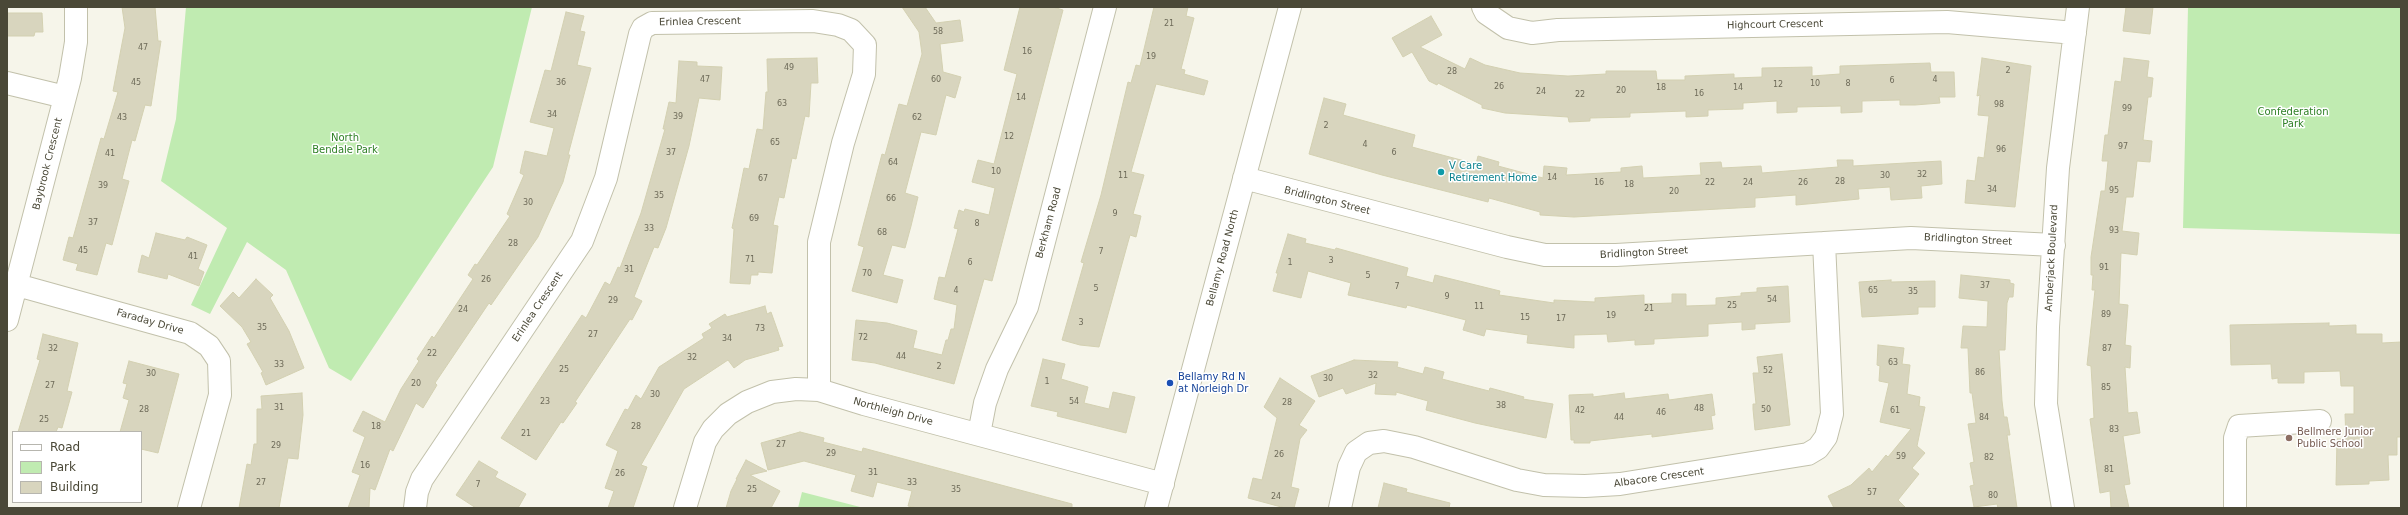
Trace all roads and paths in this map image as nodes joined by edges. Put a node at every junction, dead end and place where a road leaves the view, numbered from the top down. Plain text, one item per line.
1 (76, 7) edge
2 (1105, 7) edge
3 (1290, 7) edge
4 (1483, 7) edge
5 (2078, 7) edge
6 (2075, 33) junction
7 (7, 83) edge
8 (65, 97) junction
9 (1244, 178) junction
10 (1824, 243) junction
11 (2054, 245) junction
12 (17, 285) junction
13 (7, 320) edge
14 (818, 390) junction
15 (2320, 421) dead end
16 (978, 434) junction
17 (1163, 484) junction
18 (189, 508) edge
19 (415, 508) edge
20 (685, 508) edge
21 (1156, 508) edge
22 (1340, 508) edge
23 (2062, 508) edge
24 (2235, 508) edge

1 - 8 street, Baybrook Crescent
2 - 16 street, Berkham Road
3 - 9 street, Bellamy Road North
4 - 6 street, Highcourt Crescent
5 - 6 street, Amberjack Boulevard
6 - 11 street, Amberjack Boulevard
7 - 8 street
8 - 12 street, Baybrook Crescent
9 - 10 street, Bridlington Street
9 - 17 street, Bellamy Road North
10 - 11 street, Bridlington Street
10 - 22 street, Albacore Crescent
11 - 23 street, Amberjack Boulevard
12 - 13 street, Baybrook Crescent
12 - 18 street, Faraday Drive
14 - 16 street, Northleigh Drive
14 - 19 street, Erinlea Crescent
14 - 20 street, Northleigh Drive
15 - 24 street
16 - 17 street, Northleigh Drive
17 - 21 street, Bellamy Road North

